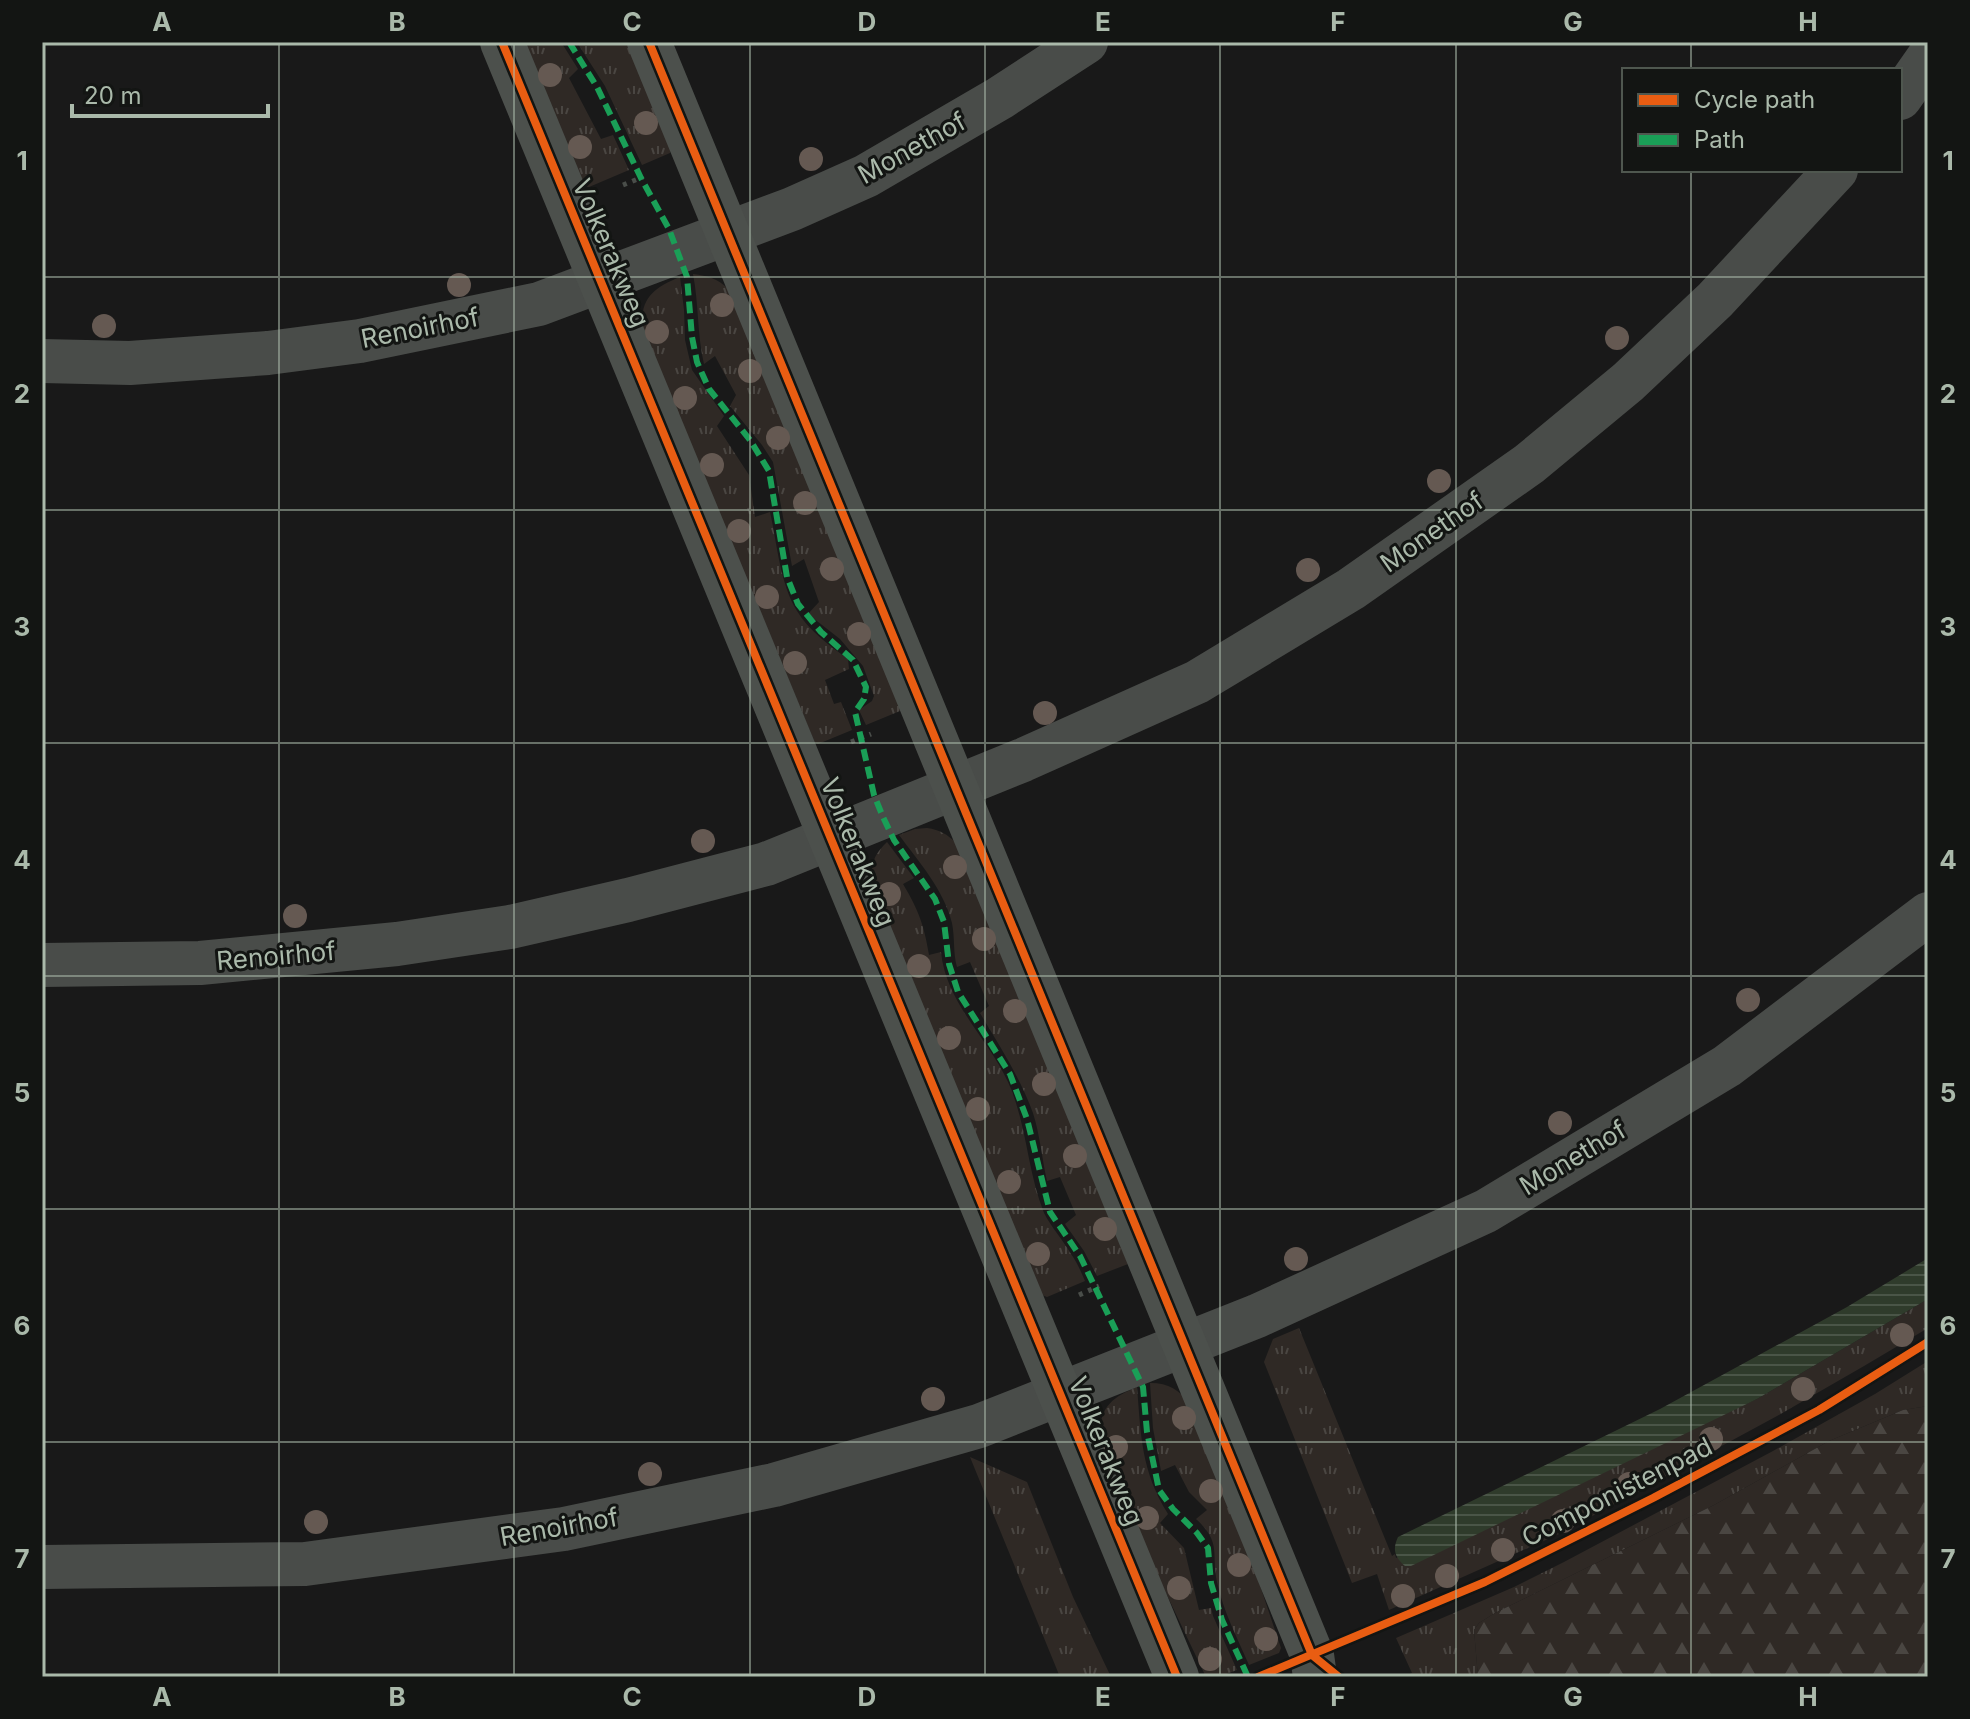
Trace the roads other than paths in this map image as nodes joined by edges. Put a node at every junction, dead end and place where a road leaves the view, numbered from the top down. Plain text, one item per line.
1 (502, 42) edge
2 (649, 42) edge
3 (1086, 42) edge
4 (1928, 58) edge
5 (1902, 95) edge
6 (1834, 172) edge
7 (727, 233) junction
8 (601, 281) junction
9 (42, 361) edge
10 (955, 788) junction
11 (831, 838) junction
12 (1928, 914) edge
13 (42, 965) edge
14 (1185, 1345) junction
15 (1060, 1394) junction
16 (42, 1567) edge
17 (1177, 1677) edge
18 (1315, 1677) edge

1 - 8 street, Volkerakweg
2 - 7 street
3 - 7 street, Monethof
4 - 5 street
6 - 10 street, Monethof
7 - 8 street, Monethof
7 - 10 street
8 - 9 street, Renoirhof
8 - 11 street, Volkerakweg
10 - 11 street, Monethof
10 - 14 street
11 - 13 street, Renoirhof
11 - 15 street, Volkerakweg
12 - 14 street, Monethof
14 - 15 street, Monethof
14 - 18 street
15 - 16 street, Renoirhof
15 - 17 street, Volkerakweg

